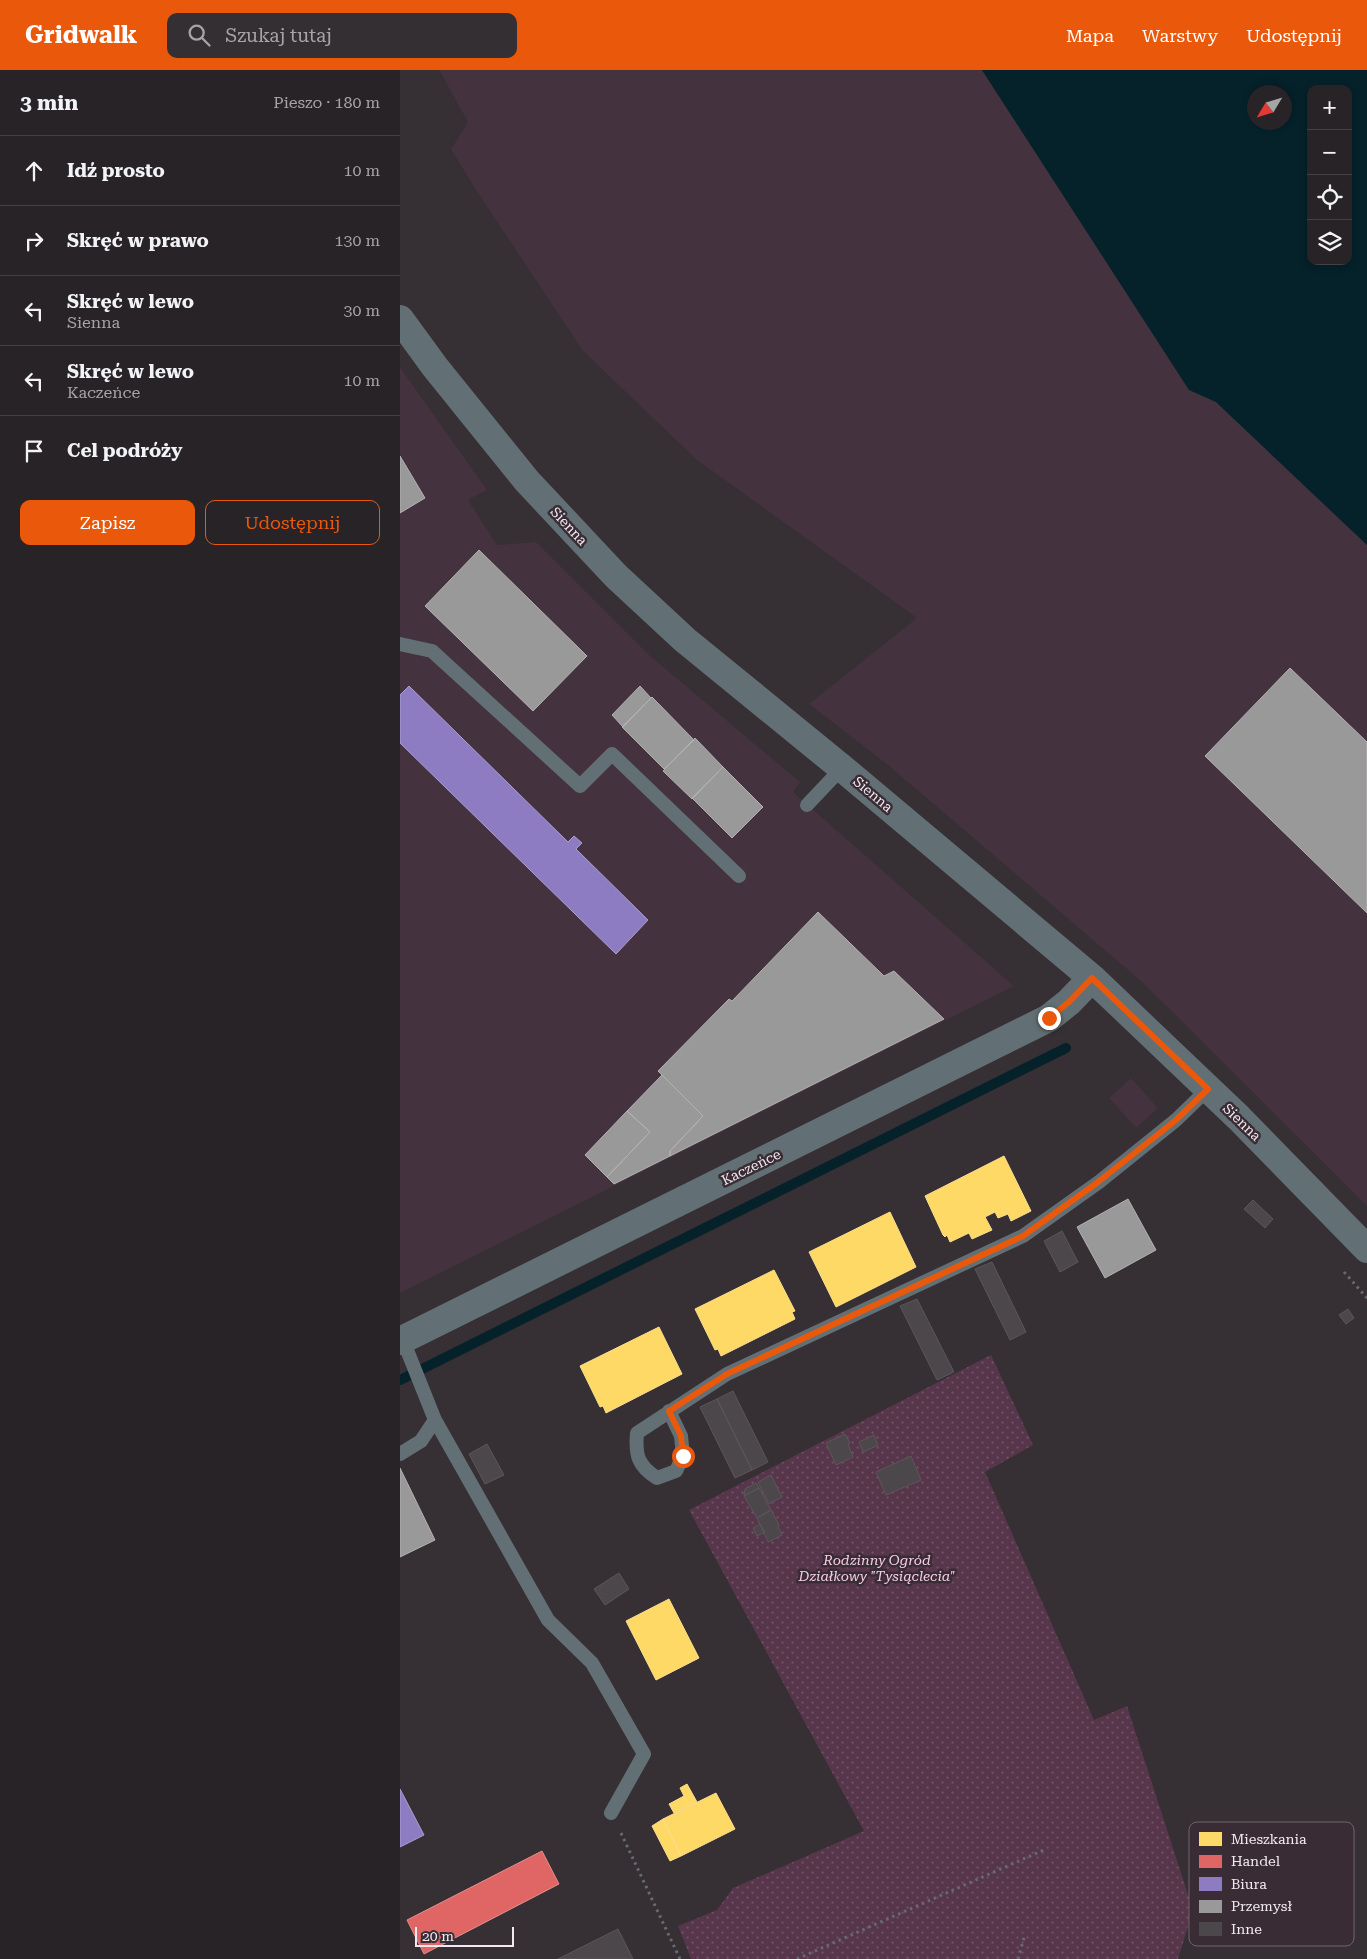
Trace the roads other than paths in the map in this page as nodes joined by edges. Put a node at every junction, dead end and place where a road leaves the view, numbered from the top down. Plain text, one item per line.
1 (400, 319) edge
2 (400, 644) edge
3 (842, 768) junction
4 (807, 805) dead end
5 (739, 876) dead end
6 (1092, 978) junction
7 (1208, 1089) junction
8 (1367, 1249) edge
9 (404, 1346) edge
10 (669, 1411) junction
11 (435, 1420) junction
12 (400, 1454) edge
13 (611, 1813) road end

1 - 3 street, Sienna
2 - 5 lane
3 - 4 lane
3 - 6 street, Sienna
6 - 7 street, Sienna
6 - 9 street, Kaczeńce
7 - 8 street, Sienna
7 - 10 lane
9 - 11 lane
10 - 10 lane
11 - 12 lane
11 - 13 lane

